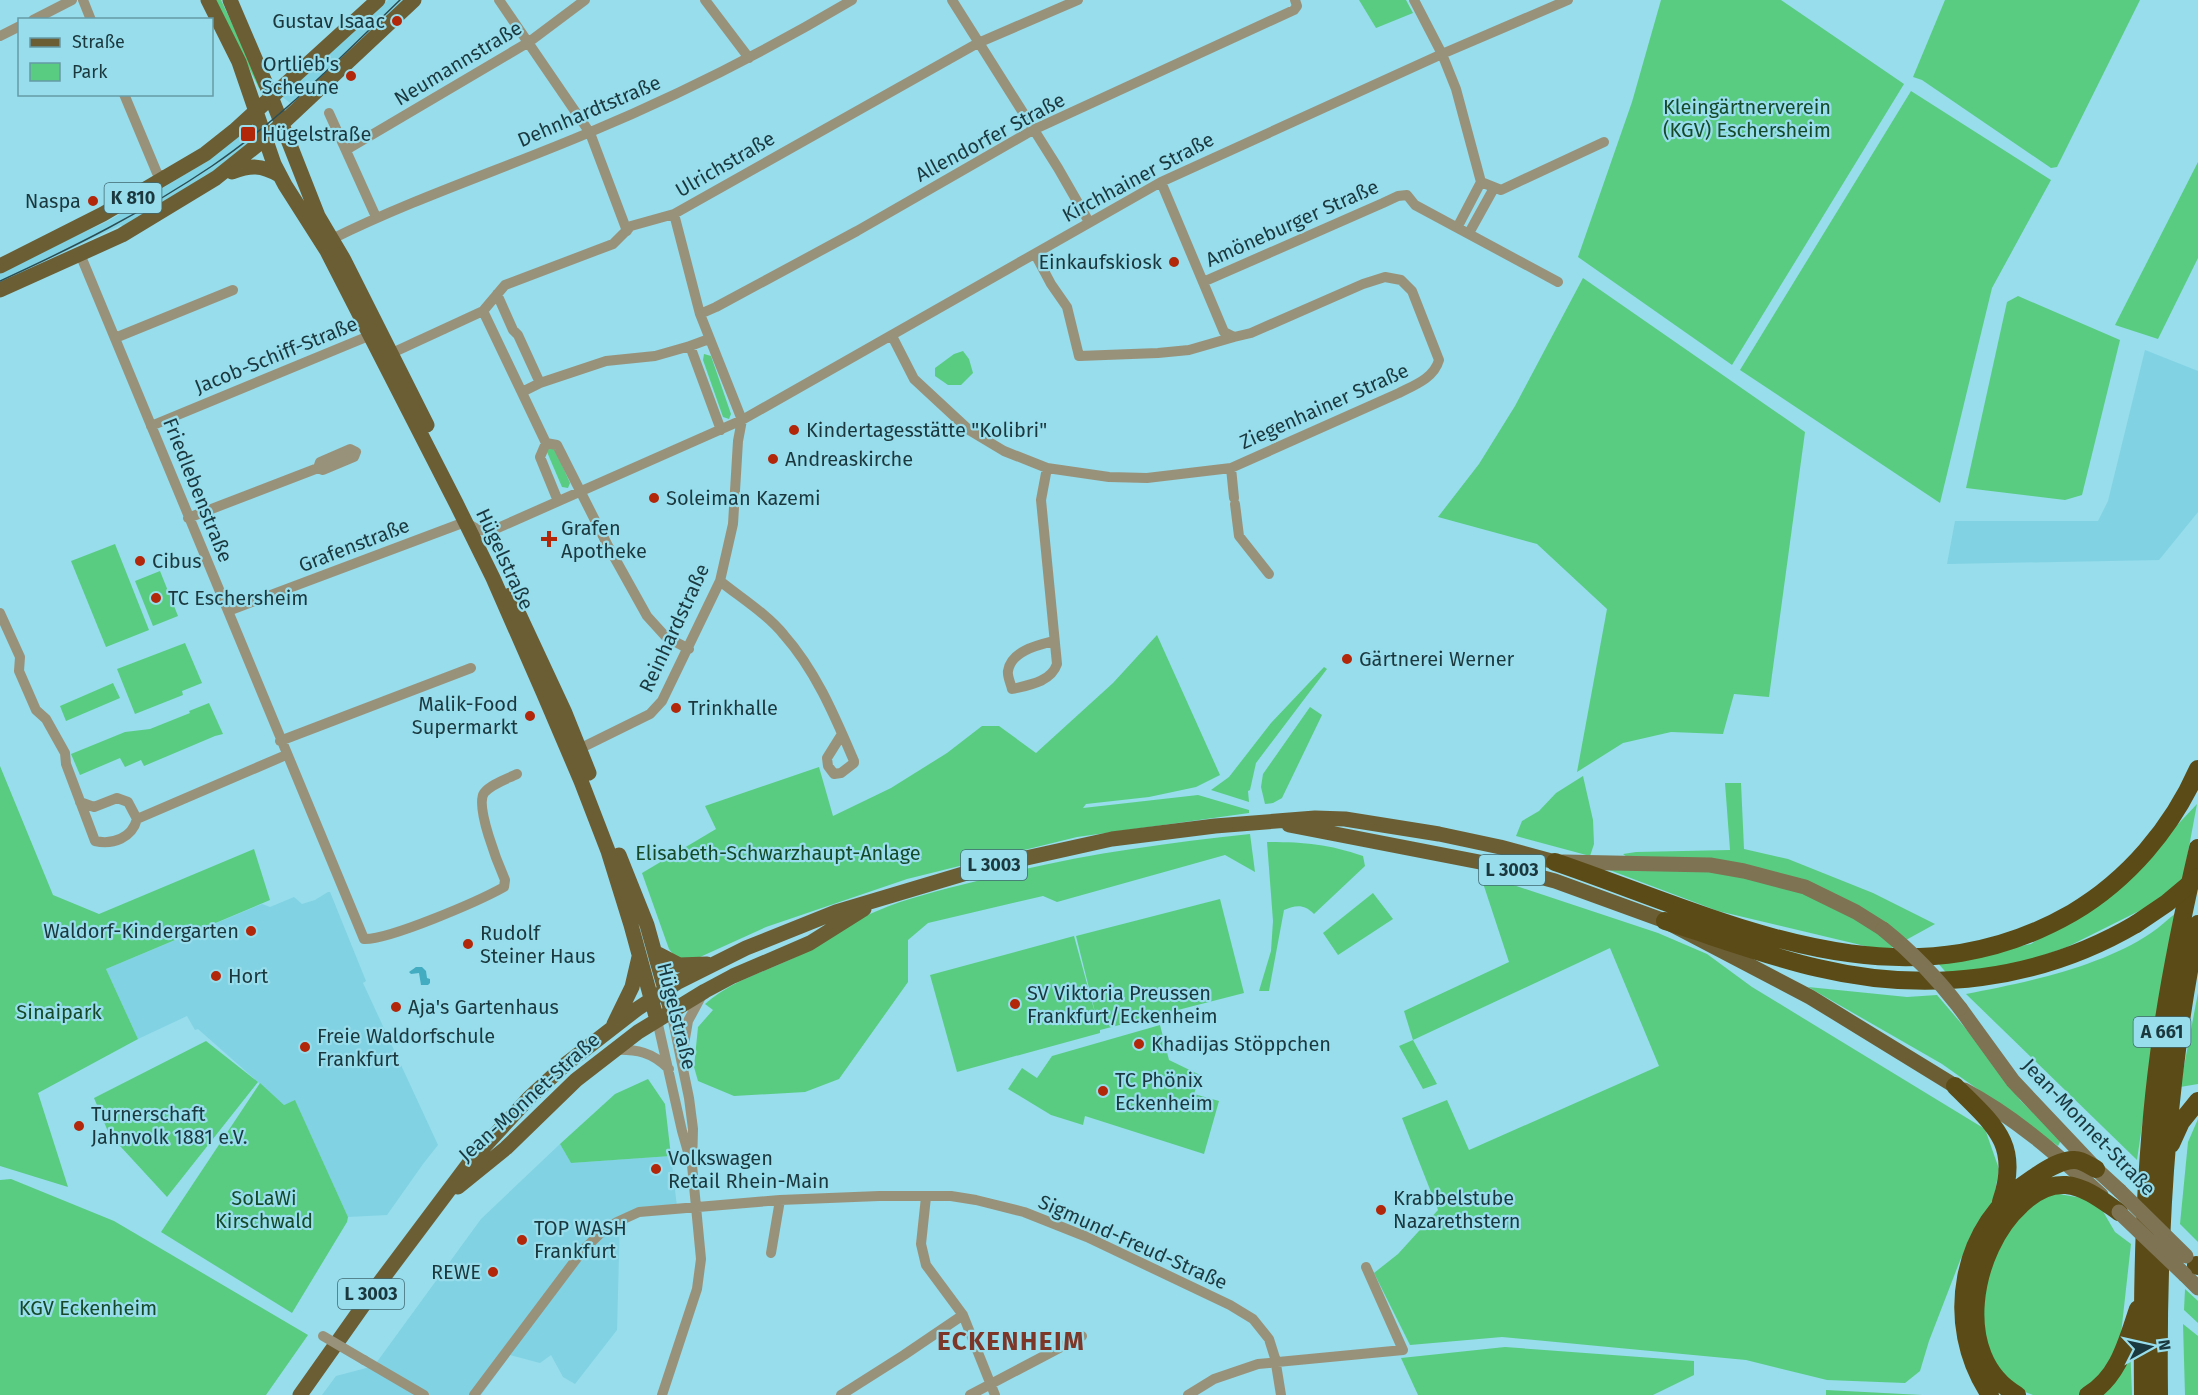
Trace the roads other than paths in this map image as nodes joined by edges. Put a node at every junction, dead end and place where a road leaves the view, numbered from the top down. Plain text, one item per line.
1 (72, 0) edge
2 (83, 0) edge
3 (208, 0) edge
4 (230, 0) edge
5 (378, 0) edge
6 (414, 0) edge
7 (500, 0) edge
8 (585, 0) edge
9 (705, 0) edge
10 (852, 0) edge
11 (952, 0) edge
12 (1078, 0) edge
13 (1295, 0) edge
14 (1414, 0) edge
15 (1568, 0) edge
16 (37, 18) edge
17 (90, 18) edge
18 (18, 27) edge
19 (0, 36) edge
20 (529, 42) junction
21 (978, 44) junction
22 (1442, 54) junction
23 (748, 58) junction
24 (239, 62) junction
25 (125, 96) edge
26 (271, 101) junction
27 (298, 108) junction
28 (329, 113) dead end
29 (262, 126) junction
30 (1033, 130) junction
31 (590, 133) junction
32 (1604, 142) dead end
33 (346, 150) junction
34 (279, 175) junction
35 (167, 178) junction
36 (216, 178) junction
37 (1161, 182) junction
38 (1481, 182) junction
39 (1494, 188) junction
40 (674, 214) junction
41 (376, 217) junction
42 (1089, 222) junction
43 (1458, 226) junction
44 (627, 231) junction
45 (1469, 233) junction
46 (332, 239) junction
47 (80, 254) junction
48 (1035, 254) junction
49 (0, 266) edge
50 (1203, 282) junction
51 (1558, 282) dead end
52 (0, 290) edge
53 (233, 290) dead end
54 (497, 294) junction
55 (483, 311) junction
56 (700, 314) junction
57 (375, 333) junction
58 (1229, 334) junction
59 (892, 336) junction
60 (116, 338) junction
61 (709, 339) junction
62 (690, 346) junction
63 (392, 353) junction
64 (540, 383) junction
65 (522, 392) junction
66 (742, 420) junction
67 (151, 426) junction
68 (721, 430) junction
69 (546, 443) junction
70 (318, 468) dead end
71 (1047, 468) junction
72 (1231, 468) junction
73 (580, 492) junction
74 (558, 501) junction
75 (188, 518) junction
76 (479, 533) junction
77 (1269, 574) dead end
78 (720, 581) junction
79 (228, 611) junction
80 (0, 613) edge
81 (1054, 641) junction
82 (689, 649) junction
83 (471, 668) dead end
84 (557, 726) junction
85 (842, 734) dead end
86 (280, 741) junction
87 (579, 749) junction
88 (286, 755) junction
89 (2198, 769) edge
90 (517, 774) dead end
91 (80, 802) junction
92 (94, 807) junction
93 (137, 819) junction
94 (87, 820) junction
95 (1274, 822) junction
96 (2198, 848) edge
97 (1556, 862) junction
98 (2198, 878) edge
99 (880, 900) junction
100 (1665, 921) junction
101 (2198, 924) edge
102 (656, 953) junction
103 (640, 954) junction
104 (713, 963) junction
105 (666, 990) junction
106 (705, 991) junction
107 (652, 999) junction
108 (671, 1011) junction
109 (657, 1020) junction
110 (612, 1028) junction
111 (613, 1050) junction
112 (682, 1059) junction
113 (669, 1069) junction
114 (1955, 1086) junction
115 (2198, 1101) edge
116 (2166, 1153) junction
117 (2066, 1162) junction
118 (692, 1165) junction
119 (2096, 1169) junction
120 (446, 1196) junction
121 (926, 1197) junction
122 (780, 1200) junction
123 (697, 1207) junction
124 (2000, 1207) junction
125 (2119, 1212) junction
126 (771, 1253) dead end
127 (2193, 1266) edge
128 (1366, 1268) dead end
129 (2198, 1288) edge
130 (2143, 1293) junction
131 (963, 1315) junction
132 (323, 1336) dead end
133 (1082, 1336) dead end
134 (1275, 1362) junction
135 (993, 1390) edge
136 (300, 1395) edge
137 (424, 1395) edge
138 (474, 1395) edge
139 (662, 1395) edge
140 (841, 1395) edge
141 (970, 1395) edge
142 (1188, 1395) edge
143 (1281, 1395) edge
144 (1990, 1395) edge
145 (2017, 1395) edge
146 (2088, 1395) edge
147 (2143, 1395) edge
148 (2159, 1395) edge

1 - 16 street
2 - 17 street
3 - 24 main road, Hügelstraße
4 - 26 main road, Hügelstraße
5 - 26 main road, K 810
6 - 27 main road, K 810
7 - 20 street
8 - 20 street, Neumannstraße
9 - 23 street
10 - 23 street, Dehnhardtstraße
11 - 21 street
12 - 21 street, Ulrichstraße
13 - 30 street, Allendorfer Straße
14 - 22 street
15 - 22 street, Kirchhainer Straße
18 - 19 street
20 - 31 street
20 - 33 street, Neumannstraße
21 - 30 street
21 - 40 street, Ulrichstraße
22 - 37 street, Kirchhainer Straße
22 - 38 street
23 - 31 street, Dehnhardtstraße
24 - 26 main road
24 - 29 main road, Hügelstraße
25 - 35 street
26 - 27 main road
26 - 29 main road, Hügelstraße
26 - 29 main road, K 810
27 - 29 main road, K 810
28 - 33 street
29 - 34 main road, Hügelstraße
29 - 35 main road, K 810
29 - 36 main road, K 810
29 - 46 main road, Hügelstraße
30 - 42 street
30 - 56 street, Allendorfer Straße
31 - 41 street, Dehnhardtstraße
31 - 44 street
32 - 39 street
33 - 41 street
34 - 36 main road
34 - 57 main road, Hügelstraße
35 - 49 main road, K 810
36 - 47 main road, K 810
37 - 42 street, Kirchhainer Straße
37 - 50 street
38 - 39 street
38 - 43 street
39 - 45 street
40 - 44 street, Ulrichstraße
40 - 56 street
41 - 46 street, Dehnhardtstraße
42 - 48 street, Kirchhainer Straße
43 - 45 street, Amöneburger Straße
43 - 50 street, Amöneburger Straße
44 - 54 street, Ulrichstraße
45 - 51 street
46 - 57 main road, Hügelstraße
47 - 52 main road, K 810
47 - 60 street, Friedlebenstraße
48 - 58 street, Ziegenhainer Straße
48 - 59 street, Kirchhainer Straße
50 - 58 street
53 - 60 street
54 - 55 street, Ulrichstraße
54 - 64 street
55 - 63 street, Ulrichstraße
55 - 65 street
56 - 61 street
57 - 63 main road, Hügelstraße
57 - 67 street, Jacob-Schiff-Straße
57 - 76 main road, Hügelstraße
58 - 72 street, Ziegenhainer Straße
59 - 66 street, Kirchhainer Straße
59 - 71 street, Ziegenhainer Straße
60 - 67 street, Friedlebenstraße
61 - 62 street
61 - 66 street
62 - 64 street
62 - 68 street
63 - 76 main road, Hügelstraße
64 - 65 street
65 - 69 street
66 - 68 street, Grafenstraße
66 - 78 street, Reinhardstraße
67 - 75 street, Friedlebenstraße
68 - 73 street, Grafenstraße
69 - 73 street
69 - 74 street
70 - 75 street
71 - 72 street, Ziegenhainer Straße
71 - 81 street
72 - 77 street, Ziegenhainer Straße
73 - 74 street, Grafenstraße
73 - 82 street
74 - 76 street, Grafenstraße
75 - 79 street, Friedlebenstraße
76 - 79 street, Grafenstraße
76 - 84 main road, Hügelstraße
76 - 87 main road, Hügelstraße
78 - 82 street, Reinhardstraße
78 - 85 street
79 - 86 street, Friedlebenstraße
80 - 91 street
81 - 81 street
82 - 87 street, Reinhardstraße
83 - 86 street
84 - 87 main road
84 - 103 main road, Hügelstraße
86 - 88 street, Friedlebenstraße
87 - 102 main road, Hügelstraße
88 - 90 street, Friedlebenstraße
88 - 93 street
89 - 97 highway
91 - 92 street
91 - 94 street
92 - 93 street
92 - 94 street
93 - 94 street
95 - 97 main road, L 3003
95 - 99 main road, L 3003
95 - 100 main road, L 3003
96 - 130 highway, A 661
97 - 119 main road, Jean-Monnet-Straße / L 3003, bridge
98 - 100 highway, bridge
99 - 104 main road, L 3003
99 - 106 main road, L 3003
100 - 114 main road, L 3003
101 - 116 highway, A 661
102 - 104 main road
102 - 105 main road, Hügelstraße
103 - 107 main road, Hügelstraße
103 - 110 main road
104 - 105 main road, L 3003
105 - 107 main road, L 3003
105 - 108 main road, Hügelstraße
106 - 108 main road, L 3003
106 - 112 street
107 - 109 main road, Hügelstraße
107 - 110 main road, Jean-Monnet-Straße / L 3003
108 - 109 main road, Jean-Monnet-Straße / L 3003
108 - 112 street, Hügelstraße
109 - 111 main road, Jean-Monnet-Straße / L 3003
109 - 113 street, Hügelstraße
110 - 120 main road, Jean-Monnet-Straße / L 3003
111 - 113 street
111 - 120 main road, Jean-Monnet-Straße / L 3003
112 - 118 street, Hügelstraße
113 - 118 street, Hügelstraße
114 - 117 main road, L 3003
114 - 124 highway
115 - 116 highway
116 - 148 highway, A 661
117 - 119 highway
117 - 124 highway
117 - 125 main road, L 3003
118 - 123 street, Hügelstraße
119 - 127 main road, Jean-Monnet-Straße / L 3003, bridge
120 - 136 main road, Jean-Monnet-Straße / L 3003
121 - 122 street, Sigmund-Freud-Straße
121 - 131 street
121 - 134 street, Sigmund-Freud-Straße
122 - 123 street, Sigmund-Freud-Straße
122 - 126 street
123 - 138 street, Sigmund-Freud-Straße
123 - 139 street, Hügelstraße
124 - 144 highway
125 - 127 main road, Jean-Monnet-Straße / L 3003, bridge
125 - 145 highway
127 - 129 main road, Jean-Monnet-Straße / L 3003
128 - 134 street
130 - 146 highway
130 - 147 highway, A 661
131 - 135 street
131 - 140 street
132 - 137 street, bridge
133 - 135 street
134 - 142 street
134 - 143 street, Sigmund-Freud-Straße
135 - 141 street

